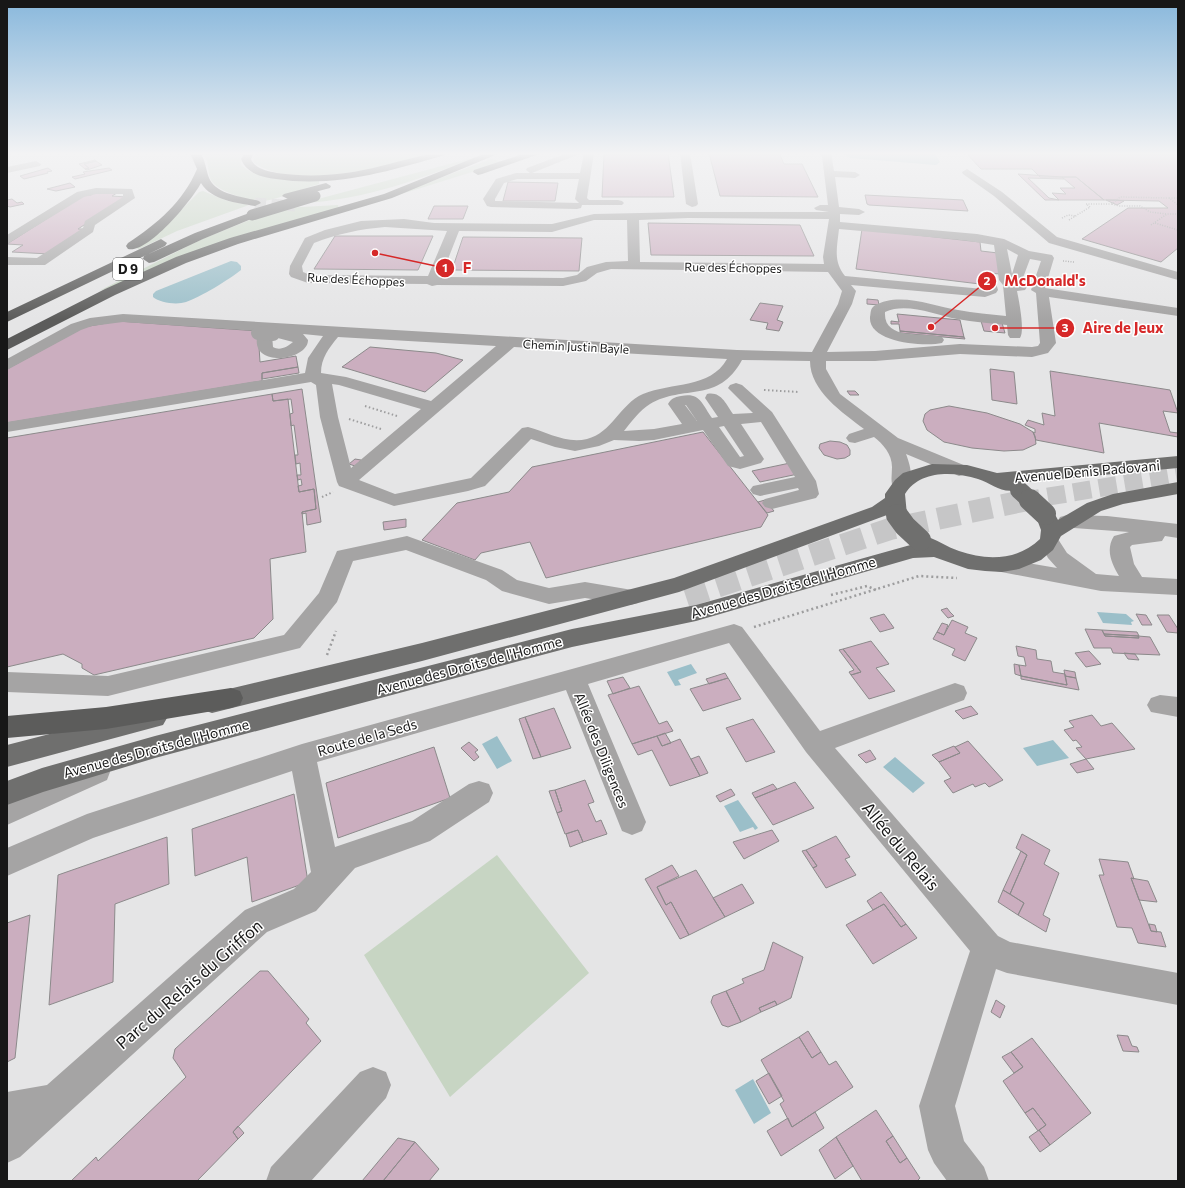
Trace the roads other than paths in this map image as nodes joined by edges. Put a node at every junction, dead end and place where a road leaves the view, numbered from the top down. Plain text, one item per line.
1 (36, 208) edge
2 (58, 208) edge
3 (114, 208) edge
4 (178, 208) edge
5 (248, 208) tunnel mouth
6 (345, 208) edge
7 (363, 208) edge
8 (579, 208) edge
9 (809, 208) edge
10 (834, 208) edge
11 (1015, 208) edge
12 (254, 209) tunnel mouth
13 (859, 212) dead end
14 (25, 215) dead end
15 (594, 217) junction
16 (633, 217) junction
17 (835, 217) junction
18 (454, 228) junction
19 (7, 240) edge
20 (1000, 242) junction
21 (1025, 254) junction
22 (182, 260) junction
23 (7, 261) edge
24 (634, 265) junction
25 (839, 273) junction
26 (1178, 276) edge
27 (432, 282) junction
28 (1010, 285) junction
29 (991, 286) dead end
30 (1041, 291) junction
31 (1012, 301) junction
32 (987, 304) dead end
33 (1178, 312) edge
34 (7, 315) edge
35 (959, 315) junction
36 (7, 318) edge
37 (1015, 321) junction
38 (7, 331) edge
39 (268, 332) junction
40 (334, 332) junction
41 (928, 339) junction
42 (488, 341) junction
43 (971, 341) junction
44 (510, 342) junction
45 (386, 344) dead end
46 (7, 346) edge
47 (1012, 348) junction
48 (947, 350) junction
49 (818, 357) junction
50 (469, 358) dead end
51 (19, 361) edge
52 (735, 362) junction
53 (239, 377) dead end
54 (313, 377) junction
55 (457, 387) junction
56 (736, 388) dead end
57 (757, 393) road end
58 (713, 398) dead end
59 (433, 407) junction
60 (7, 416) edge
61 (766, 416) junction
62 (728, 420) junction
63 (700, 426) junction
64 (7, 427) edge
65 (876, 430) junction
66 (611, 434) junction
67 (855, 438) dead end
68 (892, 442) junction
69 (1178, 462) edge
70 (959, 470) junction
71 (996, 480) junction
72 (346, 482) junction
73 (1178, 488) edge
74 (766, 496) dead end
75 (898, 500) junction
76 (1053, 527) junction
77 (1178, 531) edge
78 (1178, 534) edge
79 (927, 545) junction
80 (998, 564) junction
81 (1101, 583) junction
82 (1136, 585) junction
83 (1178, 587) edge
84 (630, 597) junction
85 (734, 634) joint
86 (422, 652) junction
87 (429, 675) junction
88 (573, 678) junction
89 (7, 682) edge
90 (955, 693) dead end
91 (232, 698) junction
92 (7, 727) edge
93 (815, 744) junction
94 (155, 747) junction
95 (302, 755) junction
96 (7, 756) edge
97 (7, 793) edge
98 (479, 793) dead end
99 (7, 812) edge
100 (632, 822) dead end
101 (7, 862) edge
102 (327, 877) junction
103 (987, 947) junction
104 (1178, 989) edge
105 (373, 1085) dead end
106 (56, 1101) junction
107 (7, 1110) edge
108 (7, 1144) edge
109 (285, 1181) edge
110 (970, 1181) edge

1 - 14 street
2 - 19 street
3 - 23 street
4 - 34 highway, D 9
5 - 36 highway, D 9
6 - 22 highway, D 9
7 - 22 highway
8 - 15 street
9 - 17 street
10 - 17 street
11 - 26 street
12 - 38 highway, D 9
13 - 17 street
15 - 16 street, Rue des Échoppes
15 - 18 street, Rue des Échoppes
16 - 17 street, Rue des Échoppes
16 - 24 street
17 - 20 street
17 - 25 street
18 - 27 street
18 - 27 street, Rue des Échoppes
20 - 21 street
20 - 28 street
21 - 28 street
21 - 30 street
22 - 46 highway, D 9
24 - 25 street, Rue des Échoppes
24 - 27 street, Rue des Échoppes
25 - 29 street, Rue des Échoppes
25 - 49 street
28 - 30 street
28 - 31 street
30 - 33 street
30 - 47 street, Chemin Justin Bayle
31 - 32 street
31 - 37 street
35 - 37 street
35 - 41 street
35 - 43 street
37 - 47 street
39 - 40 street, Chemin Justin Bayle
39 - 51 street
39 - 51 street
40 - 42 street, Chemin Justin Bayle
40 - 54 street
41 - 43 street
41 - 48 street
42 - 44 street, Chemin Justin Bayle
42 - 45 street
43 - 47 street
44 - 52 street, Chemin Justin Bayle
44 - 55 street
47 - 48 street, Chemin Justin Bayle
48 - 49 street, Chemin Justin Bayle
49 - 52 street, Chemin Justin Bayle
49 - 65 street
50 - 55 street
52 - 57 street
52 - 66 street
53 - 60 street
54 - 59 street
54 - 64 street
54 - 72 street
55 - 59 street
56 - 61 street
58 - 62 street
59 - 72 street
61 - 62 street
61 - 74 street
62 - 63 street
62 - 63 street
63 - 66 street
65 - 67 street
65 - 68 street
66 - 72 street
68 - 70 street
68 - 75 street
69 - 71 main road, Avenue Denis Padovani
70 - 71 main road, Avenue des Droits de l'Homme
70 - 75 main road, Avenue des Droits de l'Homme
71 - 76 main road, Avenue des Droits de l'Homme, bridge
73 - 76 main road, Avenue Denis Padovani
75 - 79 main road, bridge
75 - 84 main road, Avenue des Droits de l'Homme
76 - 77 street
76 - 80 main road, Avenue Denis Padovani
76 - 81 street
78 - 82 street
79 - 80 main road, Avenue Denis Padovani
79 - 87 main road, Avenue des Droits de l'Homme
80 - 81 street
81 - 82 street
82 - 83 street
84 - 86 main road, Avenue des Droits de l'Homme
84 - 89 street
85 - 88 street, Route de la Seds
85 - 93 street, Allée du Relais
86 - 87 main road
86 - 91 main road, Avenue des Droits de l'Homme
87 - 94 main road, Avenue des Droits de l'Homme
88 - 95 street, Route de la Seds
88 - 100 street, Allée des Diligences
90 - 93 street
91 - 92 highway
91 - 96 main road, Avenue des Droits de l'Homme
93 - 103 street, Allée du Relais
94 - 97 main road, Avenue des Droits de l'Homme
94 - 99 street
95 - 101 street, Route de la Seds
95 - 102 street
98 - 102 street, Parc du Relais du Griffon
102 - 106 street, Parc du Relais du Griffon
103 - 104 street, Allée du Relais
103 - 110 street
105 - 109 street
106 - 107 street
106 - 108 street, Parc du Relais du Griffon

